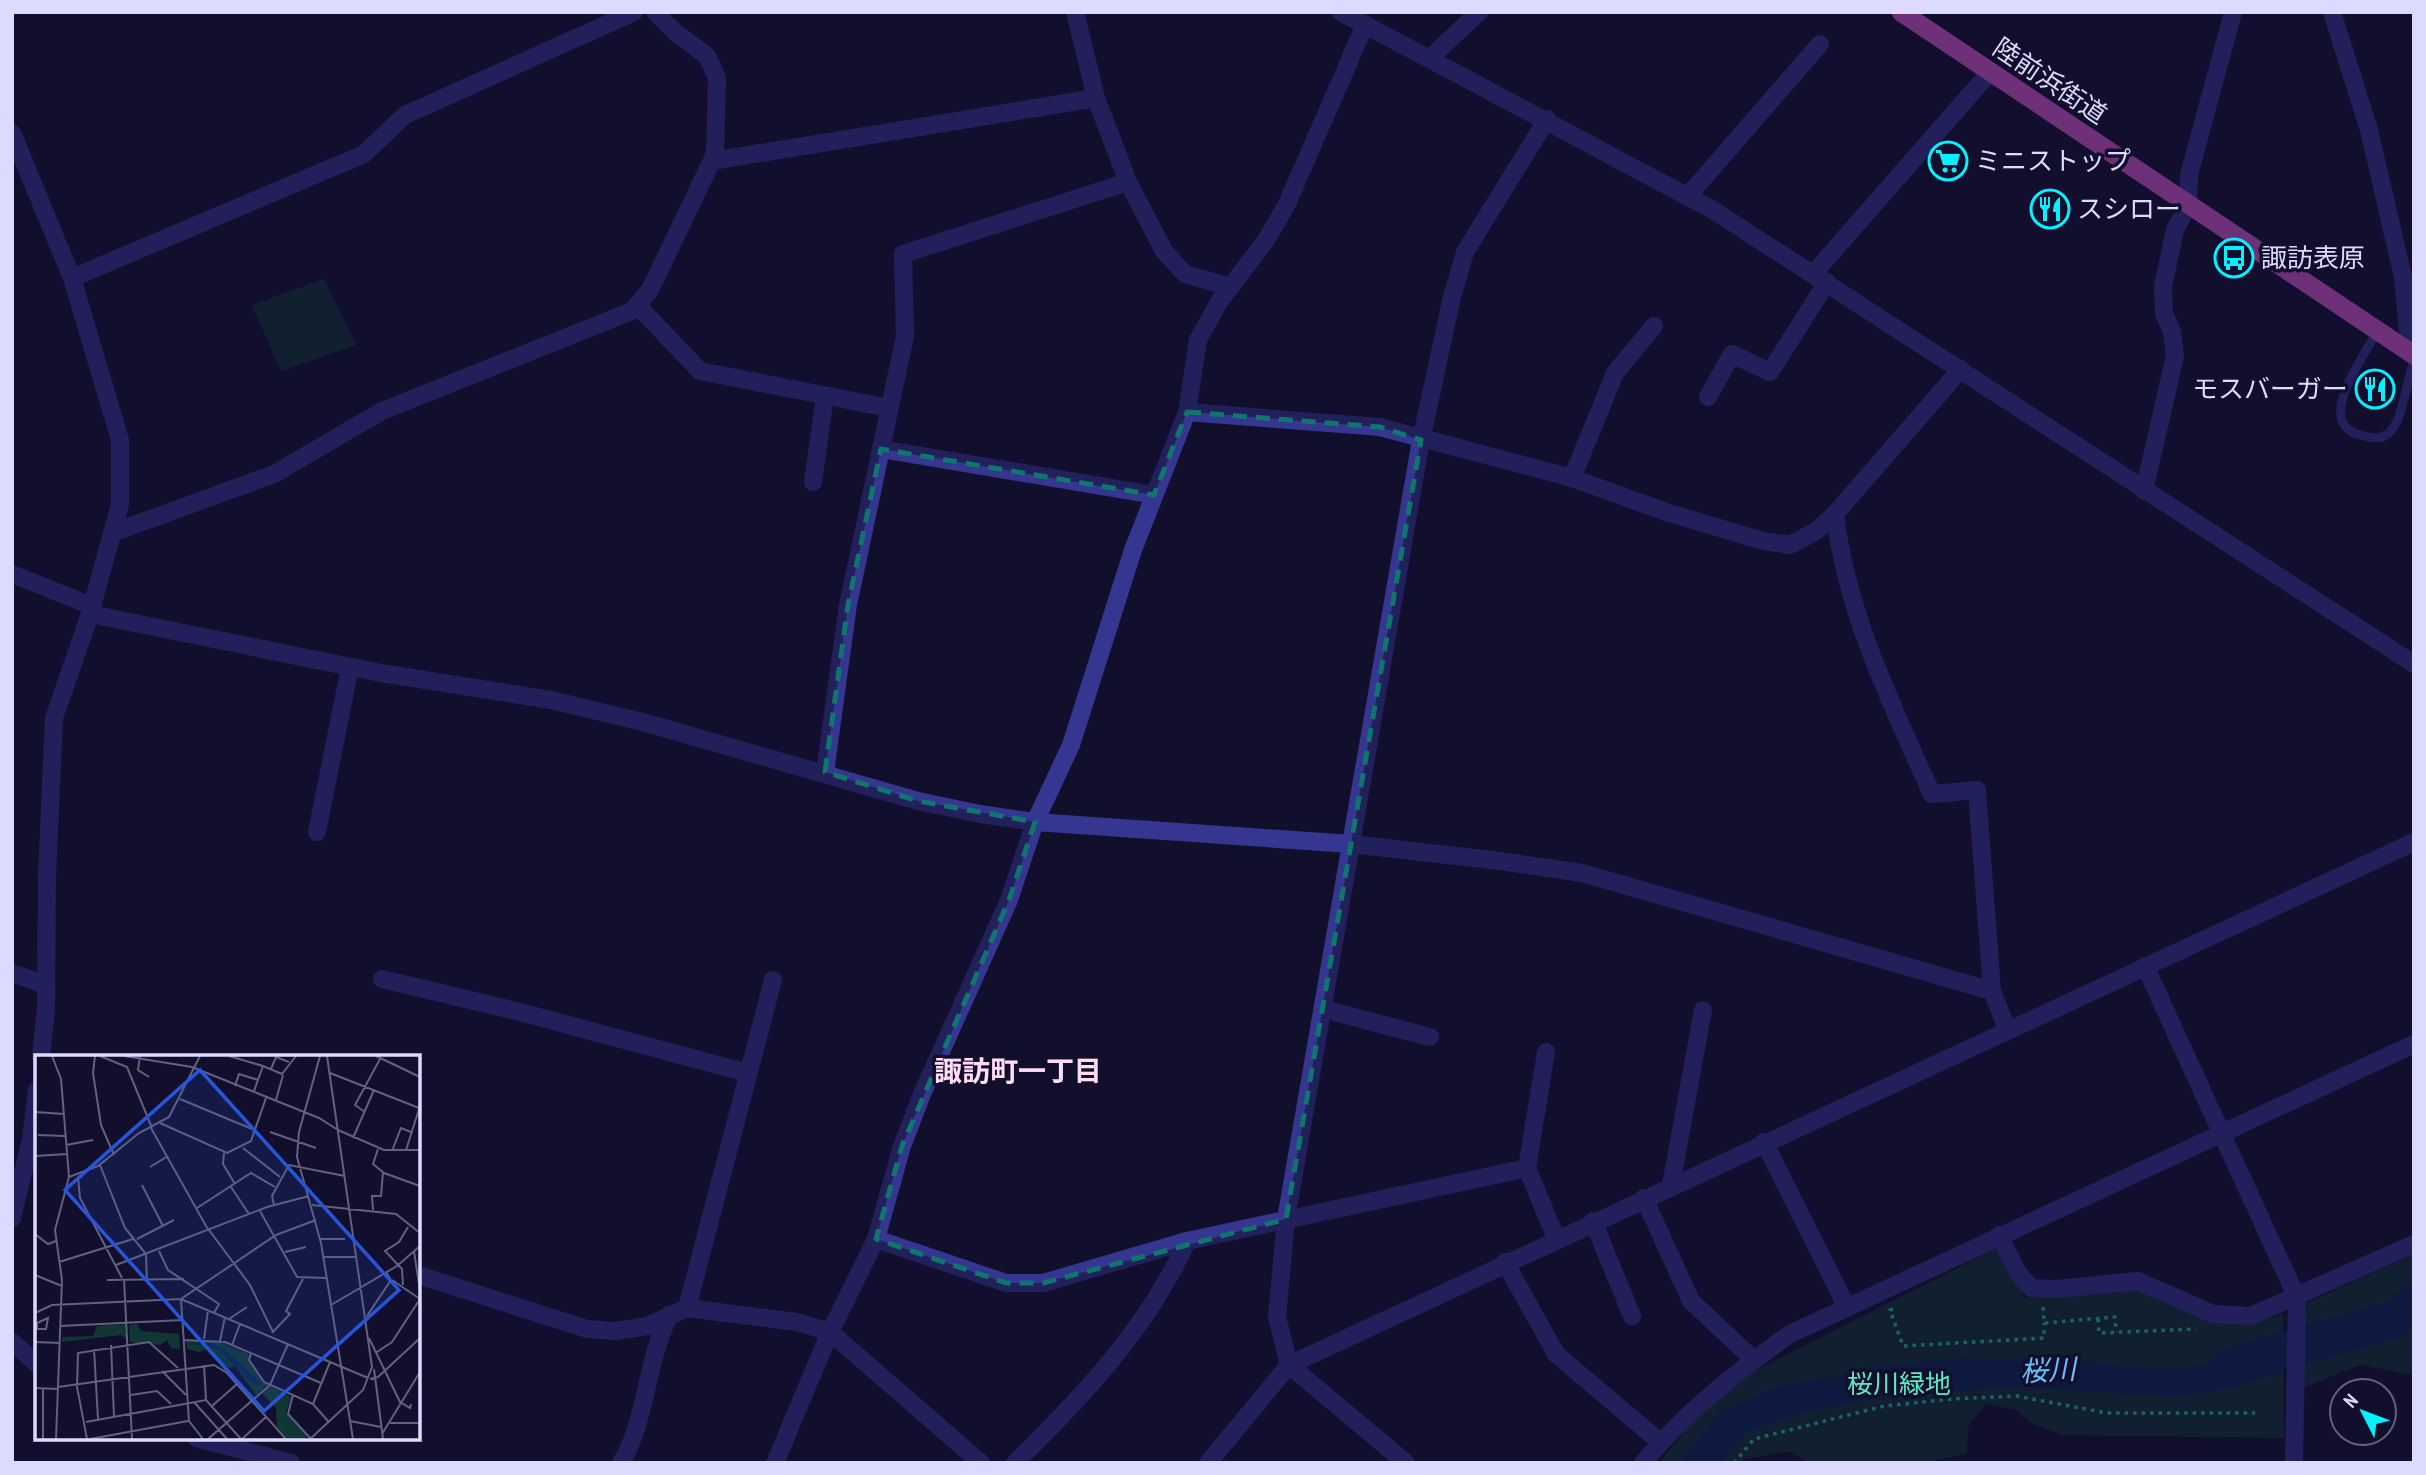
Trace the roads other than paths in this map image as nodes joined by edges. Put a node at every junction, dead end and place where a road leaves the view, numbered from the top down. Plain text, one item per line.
1 (634, 12) edge
2 (655, 12) edge
3 (1075, 12) edge
4 (1341, 12) edge
5 (1479, 12) edge
6 (1901, 12) edge
7 (2232, 12) edge
8 (2332, 12) edge
9 (1365, 25) junction
10 (1820, 44) dead end
11 (1431, 57) junction
12 (1990, 72) junction
13 (1096, 99) junction
14 (1547, 119) junction
15 (12, 133) edge
16 (712, 161) junction
17 (1128, 181) junction
18 (1687, 197) junction
19 (2188, 205) junction
20 (72, 278) junction
21 (1820, 278) junction
22 (1230, 287) junction
23 (637, 305) junction
24 (1654, 326) dead end
25 (2378, 331) junction
26 (2412, 356) edge
27 (1961, 369) junction
28 (825, 396) junction
29 (1708, 397) dead end
30 (889, 408) junction
31 (1187, 412) junction
32 (1421, 440) junction
33 (881, 449) junction
34 (1572, 478) junction
35 (814, 482) dead end
36 (2144, 491) junction
37 (1154, 495) junction
38 (1835, 514) junction
39 (112, 533) junction
40 (12, 574) edge
41 (91, 610) junction
42 (2414, 664) edge
43 (350, 667) junction
44 (825, 772) junction
45 (1035, 822) junction
46 (317, 832) dead end
47 (2414, 842) edge
48 (1351, 845) junction
49 (2145, 966) junction
50 (12, 973) edge
51 (382, 979) dead end
52 (773, 980) dead end
53 (47, 985) junction
54 (1992, 991) junction
55 (1322, 1009) junction
56 (1703, 1010) dead end
57 (2007, 1029) junction
58 (1430, 1037) dead end
59 (2414, 1044) edge
60 (1546, 1052) dead end
61 (41, 1055) edge
62 (748, 1073) junction
63 (35, 1128) edge
64 (2223, 1135) junction
65 (1764, 1142) junction
66 (1527, 1168) junction
67 (1671, 1185) junction
68 (1644, 1198) junction
69 (12, 1218) edge
70 (1286, 1219) junction
71 (1593, 1221) junction
72 (1999, 1235) junction
73 (876, 1238) junction
74 (1556, 1238) junction
75 (1187, 1241) junction
76 (2414, 1244) edge
77 (1505, 1262) junction
78 (420, 1276) edge
79 (2297, 1298) junction
80 (1847, 1308) junction
81 (679, 1311) junction
82 (1632, 1316) dead end
83 (830, 1332) junction
84 (12, 1342) edge
85 (1754, 1360) junction
86 (35, 1362) edge
87 (1289, 1364) junction
88 (204, 1440) edge
89 (1660, 1442) junction
90 (291, 1463) edge
91 (621, 1463) edge
92 (775, 1463) edge
93 (981, 1463) edge
94 (1015, 1463) edge
95 (1208, 1463) edge
96 (1406, 1463) edge
97 (1643, 1463) edge
98 (2294, 1463) edge

1 - 20 street
2 - 16 street
3 - 13 street
4 - 9 street
5 - 11 street
6 - 12 highway, 陸前浜街道
7 - 19 street
8 - 26 street
9 - 11 street
9 - 22 street
10 - 18 street
11 - 14 street
12 - 19 highway, 陸前浜街道
12 - 21 street
13 - 16 street
13 - 17 street
14 - 18 street
14 - 32 street
15 - 20 street
16 - 23 street
17 - 22 street
17 - 30 street
18 - 21 street
19 - 25 highway, 陸前浜街道
19 - 36 street
20 - 39 street
21 - 27 street
21 - 29 street
22 - 31 street
23 - 28 street
23 - 39 street
24 - 34 street
25 - 26 highway, 陸前浜街道
25 - 26 lane
27 - 36 street
27 - 38 street
28 - 30 street
28 - 35 street
30 - 33 street
31 - 32 street
31 - 37 street
32 - 34 street
32 - 48 street
33 - 37 street
33 - 44 street
34 - 38 street
36 - 42 street
37 - 45 street
38 - 54 street
39 - 41 street
40 - 41 street
41 - 43 street
41 - 53 street
43 - 44 street
43 - 46 street
44 - 45 street
45 - 48 street
45 - 73 street
47 - 49 street
48 - 54 street
48 - 55 street
49 - 57 street
49 - 64 street
50 - 53 street
51 - 62 street
52 - 62 street
53 - 61 street
54 - 57 street
55 - 58 street
55 - 70 street
56 - 67 street
57 - 65 street
59 - 64 street
60 - 66 street
62 - 81 street
63 - 69 street
64 - 72 street
64 - 79 street
65 - 67 street
65 - 80 street
66 - 70 street
66 - 74 street
67 - 68 street
68 - 71 street
68 - 85 street
70 - 75 street
70 - 87 street
71 - 74 street
71 - 82 street
72 - 79 street
72 - 80 street
73 - 75 street
73 - 83 street
74 - 77 street
75 - 94 street
76 - 79 street
77 - 87 street
77 - 89 street
78 - 81 street
79 - 98 street
80 - 85 street
81 - 83 street
81 - 91 street
83 - 92 street
83 - 93 street
84 - 86 street
85 - 89 street
87 - 95 street
87 - 96 street
88 - 90 street
89 - 97 street

